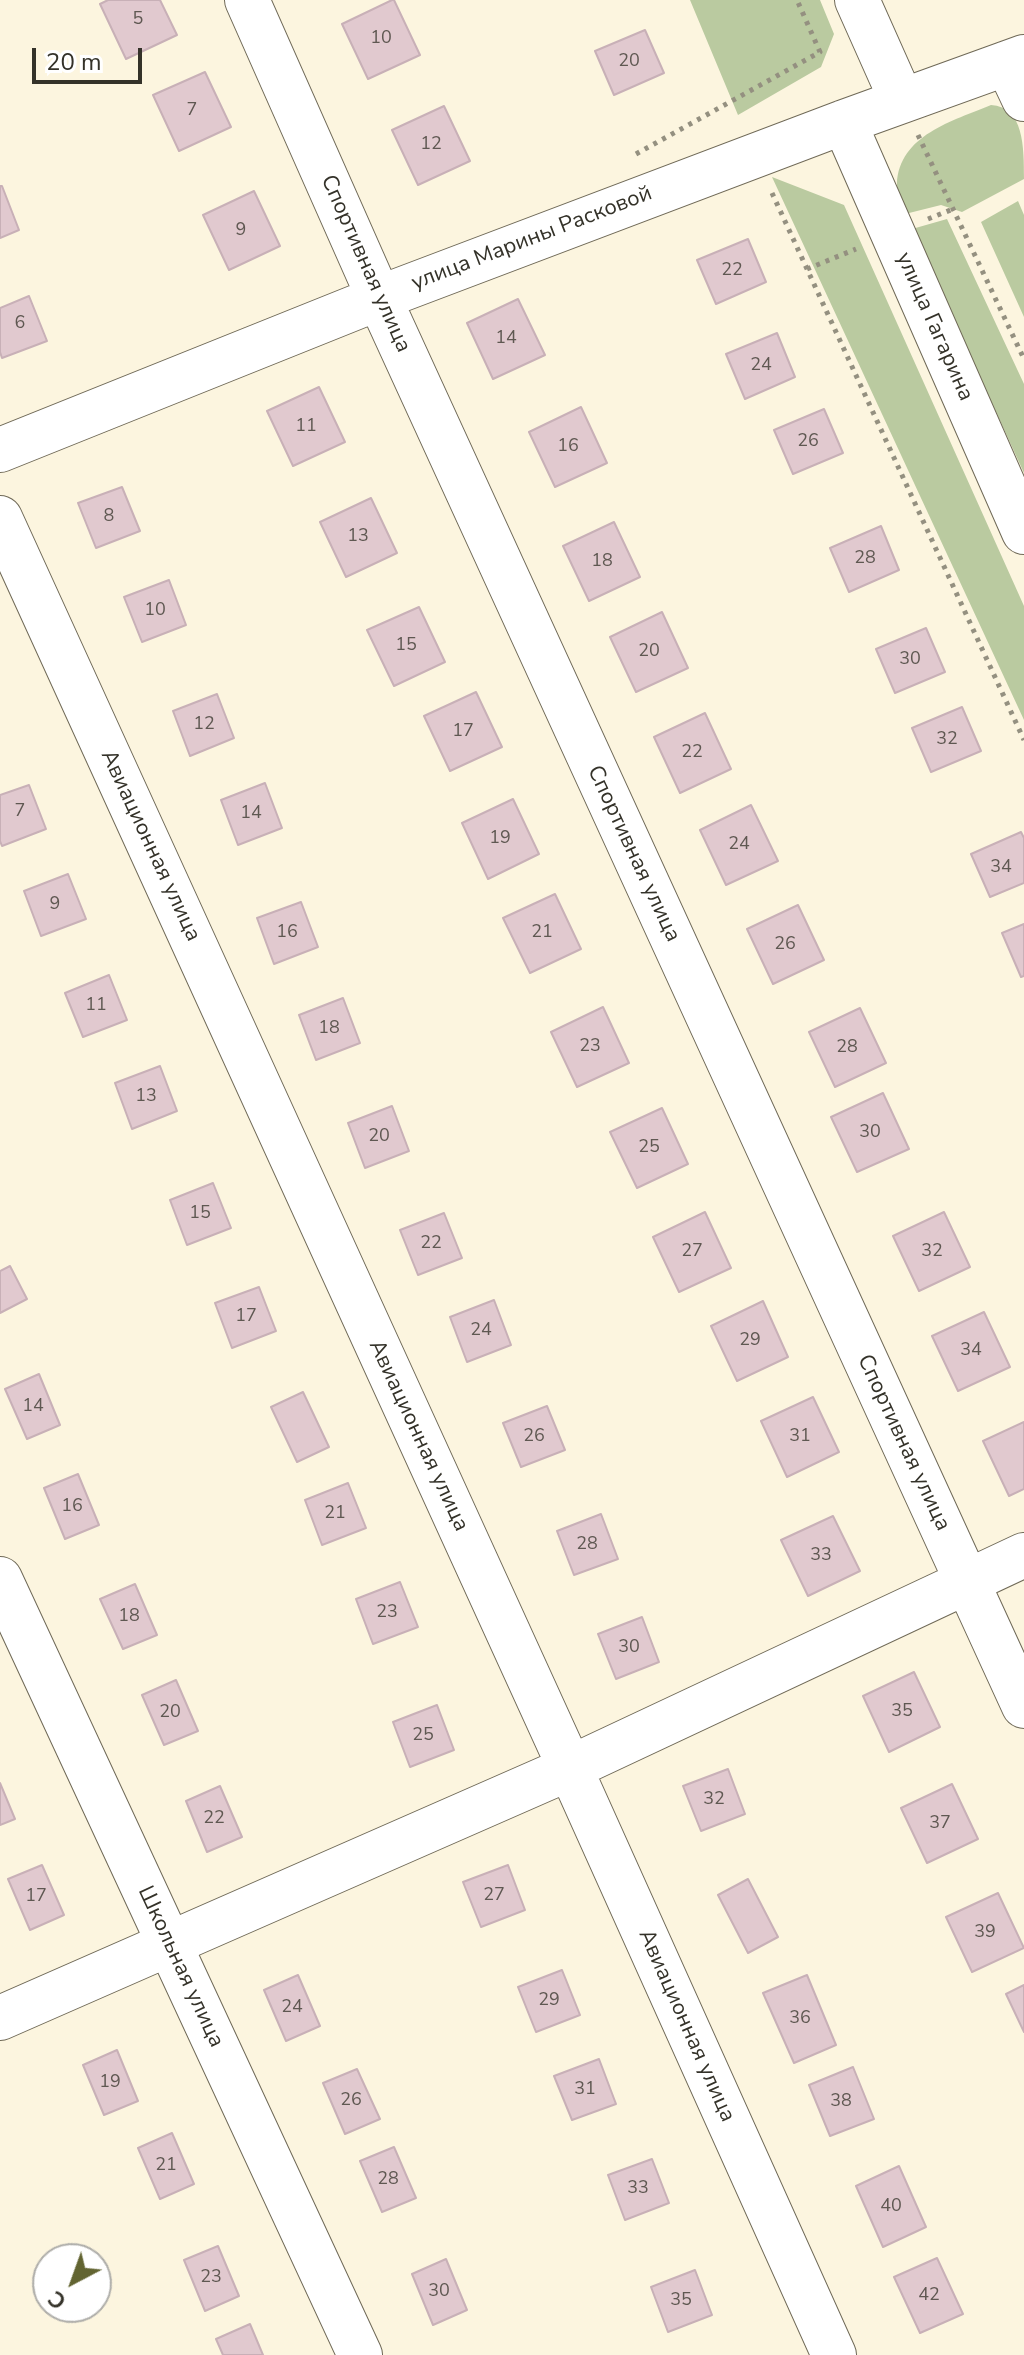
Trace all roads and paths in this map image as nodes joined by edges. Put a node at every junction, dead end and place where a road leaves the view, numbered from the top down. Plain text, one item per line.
1 (247, 0) edge
2 (797, 0) edge
3 (857, 0) edge
4 (1018, 73) edge
5 (902, 101) junction
6 (844, 122) junction
7 (754, 155) junction
8 (628, 159) dead end
9 (379, 298) junction
10 (1024, 359) edge
11 (0, 450) edge
12 (0, 518) edge
13 (1024, 532) edge
14 (1024, 740) edge
15 (1024, 1555) edge
16 (0, 1579) edge
17 (967, 1583) junction
18 (1024, 1706) edge
19 (570, 1768) junction
20 (170, 1945) junction
21 (0, 2018) edge
22 (360, 2355) edge
23 (834, 2355) edge

1 - 9 street, Спортивная улица
2 - 8 path
3 - 5 street
4 - 5 street, улица Марины Расковой
5 - 6 street, улица Марины Расковой
5 - 10 path
6 - 7 street, улица Марины Расковой
6 - 13 street, улица Гагарина
7 - 9 street, улица Марины Расковой
7 - 14 path
9 - 11 street, улица Марины Расковой
9 - 17 street, Спортивная улица
12 - 19 street, Авиационная улица
15 - 17 street
16 - 20 street, Школьная улица
17 - 18 street, Спортивная улица
17 - 19 street
19 - 20 street
19 - 23 street, Авиационная улица
20 - 21 street
20 - 22 street, Школьная улица

